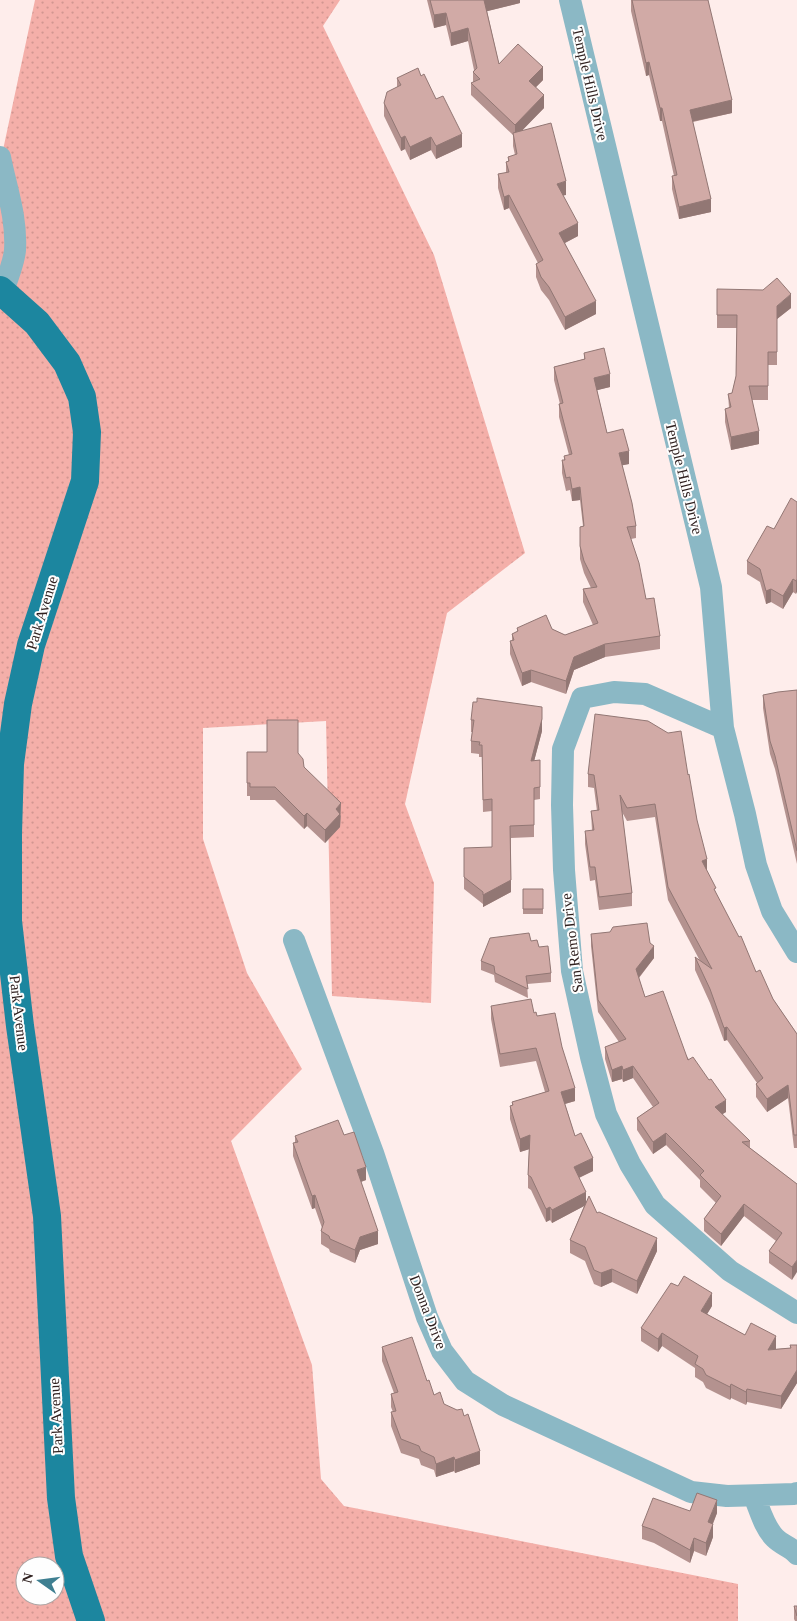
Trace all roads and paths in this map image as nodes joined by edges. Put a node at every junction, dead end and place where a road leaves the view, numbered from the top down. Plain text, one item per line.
1 (570, 0) edge
2 (0, 156) edge
3 (2, 291) edge
4 (723, 728) junction
5 (294, 940) dead end
6 (797, 952) edge
7 (797, 1313) edge
8 (797, 1493) edge
9 (754, 1496) junction
10 (797, 1554) edge
11 (91, 1621) edge

1 - 4 street, Temple Hills Drive
2 - 3 street
3 - 11 main road, Park Avenue
4 - 6 street, Temple Hills Drive
4 - 7 street, San Remo Drive
5 - 9 street, Donna Drive
8 - 9 street, Donna Drive
9 - 10 street

